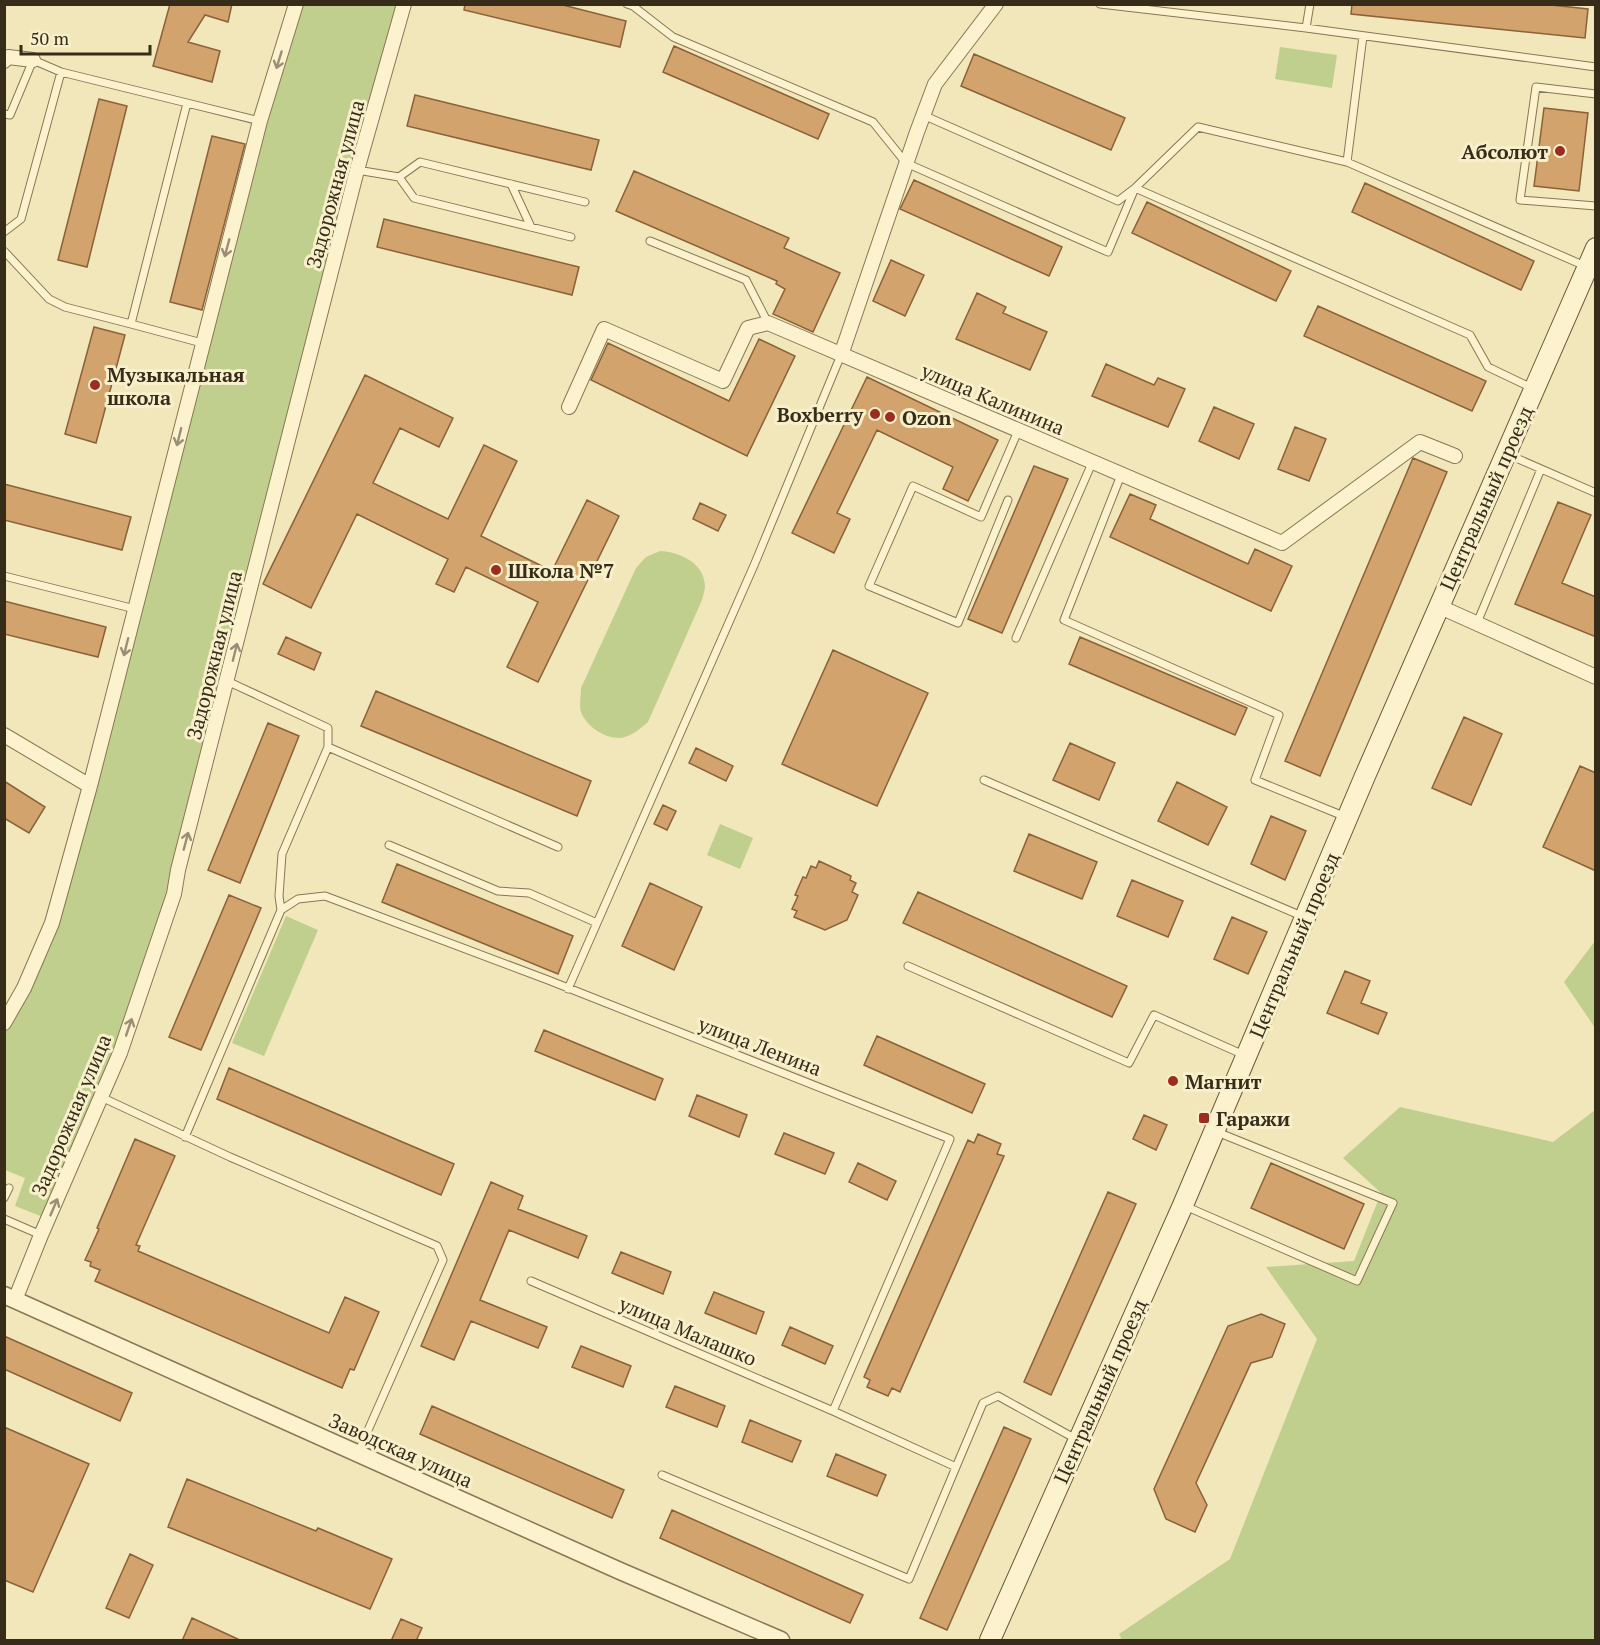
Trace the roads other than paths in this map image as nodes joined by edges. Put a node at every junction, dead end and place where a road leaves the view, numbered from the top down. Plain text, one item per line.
1 (296, 4) edge
2 (404, 4) edge
3 (627, 4) edge
4 (996, 4) edge
5 (1100, 4) edge
6 (1310, 4) edge
7 (1306, 28) junction
8 (1363, 36) junction
9 (33, 60) junction
10 (4, 61) edge
11 (1596, 67) edge
12 (61, 72) junction
13 (1596, 94) edge
14 (187, 103) junction
15 (4, 114) edge
16 (923, 115) junction
17 (260, 122) junction
18 (1347, 162) junction
19 (906, 163) junction
20 (357, 170) junction
21 (399, 177) junction
22 (511, 184) junction
23 (1135, 188) junction
24 (585, 202) dead end
25 (1596, 206) edge
26 (531, 227) junction
27 (4, 232) edge
28 (571, 237) dead end
29 (650, 241) dead end
30 (1596, 248) edge
31 (4, 251) edge
32 (1587, 267) junction
33 (768, 323) junction
34 (131, 324) junction
35 (202, 343) junction
36 (841, 355) junction
37 (1534, 389) junction
38 (569, 407) dead end
39 (1018, 431) junction
40 (1506, 454) junction
41 (1455, 456) dead end
42 (1092, 463) junction
43 (1541, 469) junction
44 (1121, 475) junction
45 (1596, 493) edge
46 (1008, 500) dead end
47 (4, 576) edge
48 (1438, 606) junction
49 (135, 609) junction
50 (1477, 623) junction
51 (1016, 638) dead end
52 (1596, 677) edge
53 (227, 681) junction
54 (4, 735) edge
55 (328, 747) junction
56 (984, 780) dead end
57 (90, 786) junction
58 (1348, 818) junction
59 (389, 845) dead end
60 (558, 848) dead end
61 (281, 910) junction
62 (1306, 918) junction
63 (597, 923) junction
64 (908, 966) dead end
65 (568, 989) junction
66 (4, 1023) edge
67 (1246, 1056) junction
68 (101, 1097) junction
69 (1214, 1131) junction
70 (185, 1137) junction
71 (9, 1188) dead end
72 (4, 1198) edge
73 (1183, 1205) junction
74 (4, 1219) edge
75 (41, 1235) junction
76 (531, 1281) dead end
77 (10, 1297) edge
78 (832, 1411) junction
79 (1078, 1440) junction
80 (358, 1453) junction
81 (956, 1467) junction
82 (662, 1475) dead end
83 (781, 1641) edge
84 (990, 1641) edge

1 -> 17 street
2 - 20 street, Задорожная улица
3 - 19 lane
4 - 16 street
5 - 7 lane
6 - 7 lane
7 - 8 lane
8 - 11 lane
8 - 18 lane
9 - 10 street
9 - 12 lane
9 - 15 lane
12 - 14 lane
12 - 27 lane
13 - 25 lane
14 - 17 lane
14 - 34 lane
16 - 19 street
16 - 23 lane
17 -> 35 street
18 - 23 lane
18 - 32 lane
19 - 23 lane
19 - 36 street
20 - 21 lane
53 -> 20 street, Задорожная улица
21 - 22 lane
21 - 26 lane
22 - 24 lane
22 - 26 lane
23 - 37 lane
26 - 28 lane
29 - 33 lane
30 - 32 main road, Центральный проезд
31 - 34 lane
32 - 37 main road, Центральный проезд
33 - 36 street, улица Калинина
33 - 38 street
34 - 35 lane
35 -> 49 street
36 - 39 street, улица Калинина
36 - 63 lane
37 - 40 main road, Центральный проезд
39 - 42 street, улица Калинина
39 - 46 lane
40 - 43 lane
40 - 48 main road, Центральный проезд
41 - 44 street, улица Калинина
42 - 44 street, улица Калинина
42 - 51 lane
43 - 45 lane
43 - 50 lane
44 - 58 lane
47 - 49 lane
48 - 50 street
48 - 58 main road, Центральный проезд
49 -> 57 street
50 - 52 street
53 - 55 lane
68 -> 53 street, Задорожная улица
54 - 57 street
55 - 60 lane
55 - 61 lane
56 - 62 lane
57 - 66 street
58 - 62 main road, Центральный проезд
59 - 63 lane
61 - 65 lane, улица Ленина
61 - 70 lane
62 - 67 main road, Центральный проезд
63 - 65 lane
64 - 67 lane
65 - 78 lane, улица Ленина
67 - 69 main road, Центральный проезд
68 - 70 lane
75 -> 68 street, Задорожная улица
69 - 73 main road, Центральный проезд
69 - 73 lane
70 - 80 lane
71 - 72 lane
73 - 79 main road, Центральный проезд
74 - 75 lane
75 - 77 street, Задорожная улица
76 - 78 lane, улица Малашко
77 - 80 street, Заводская улица
78 - 81 lane, улица Малашко
79 - 81 lane
79 - 84 main road, Центральный проезд
80 - 83 street, Заводская улица
81 - 82 lane

